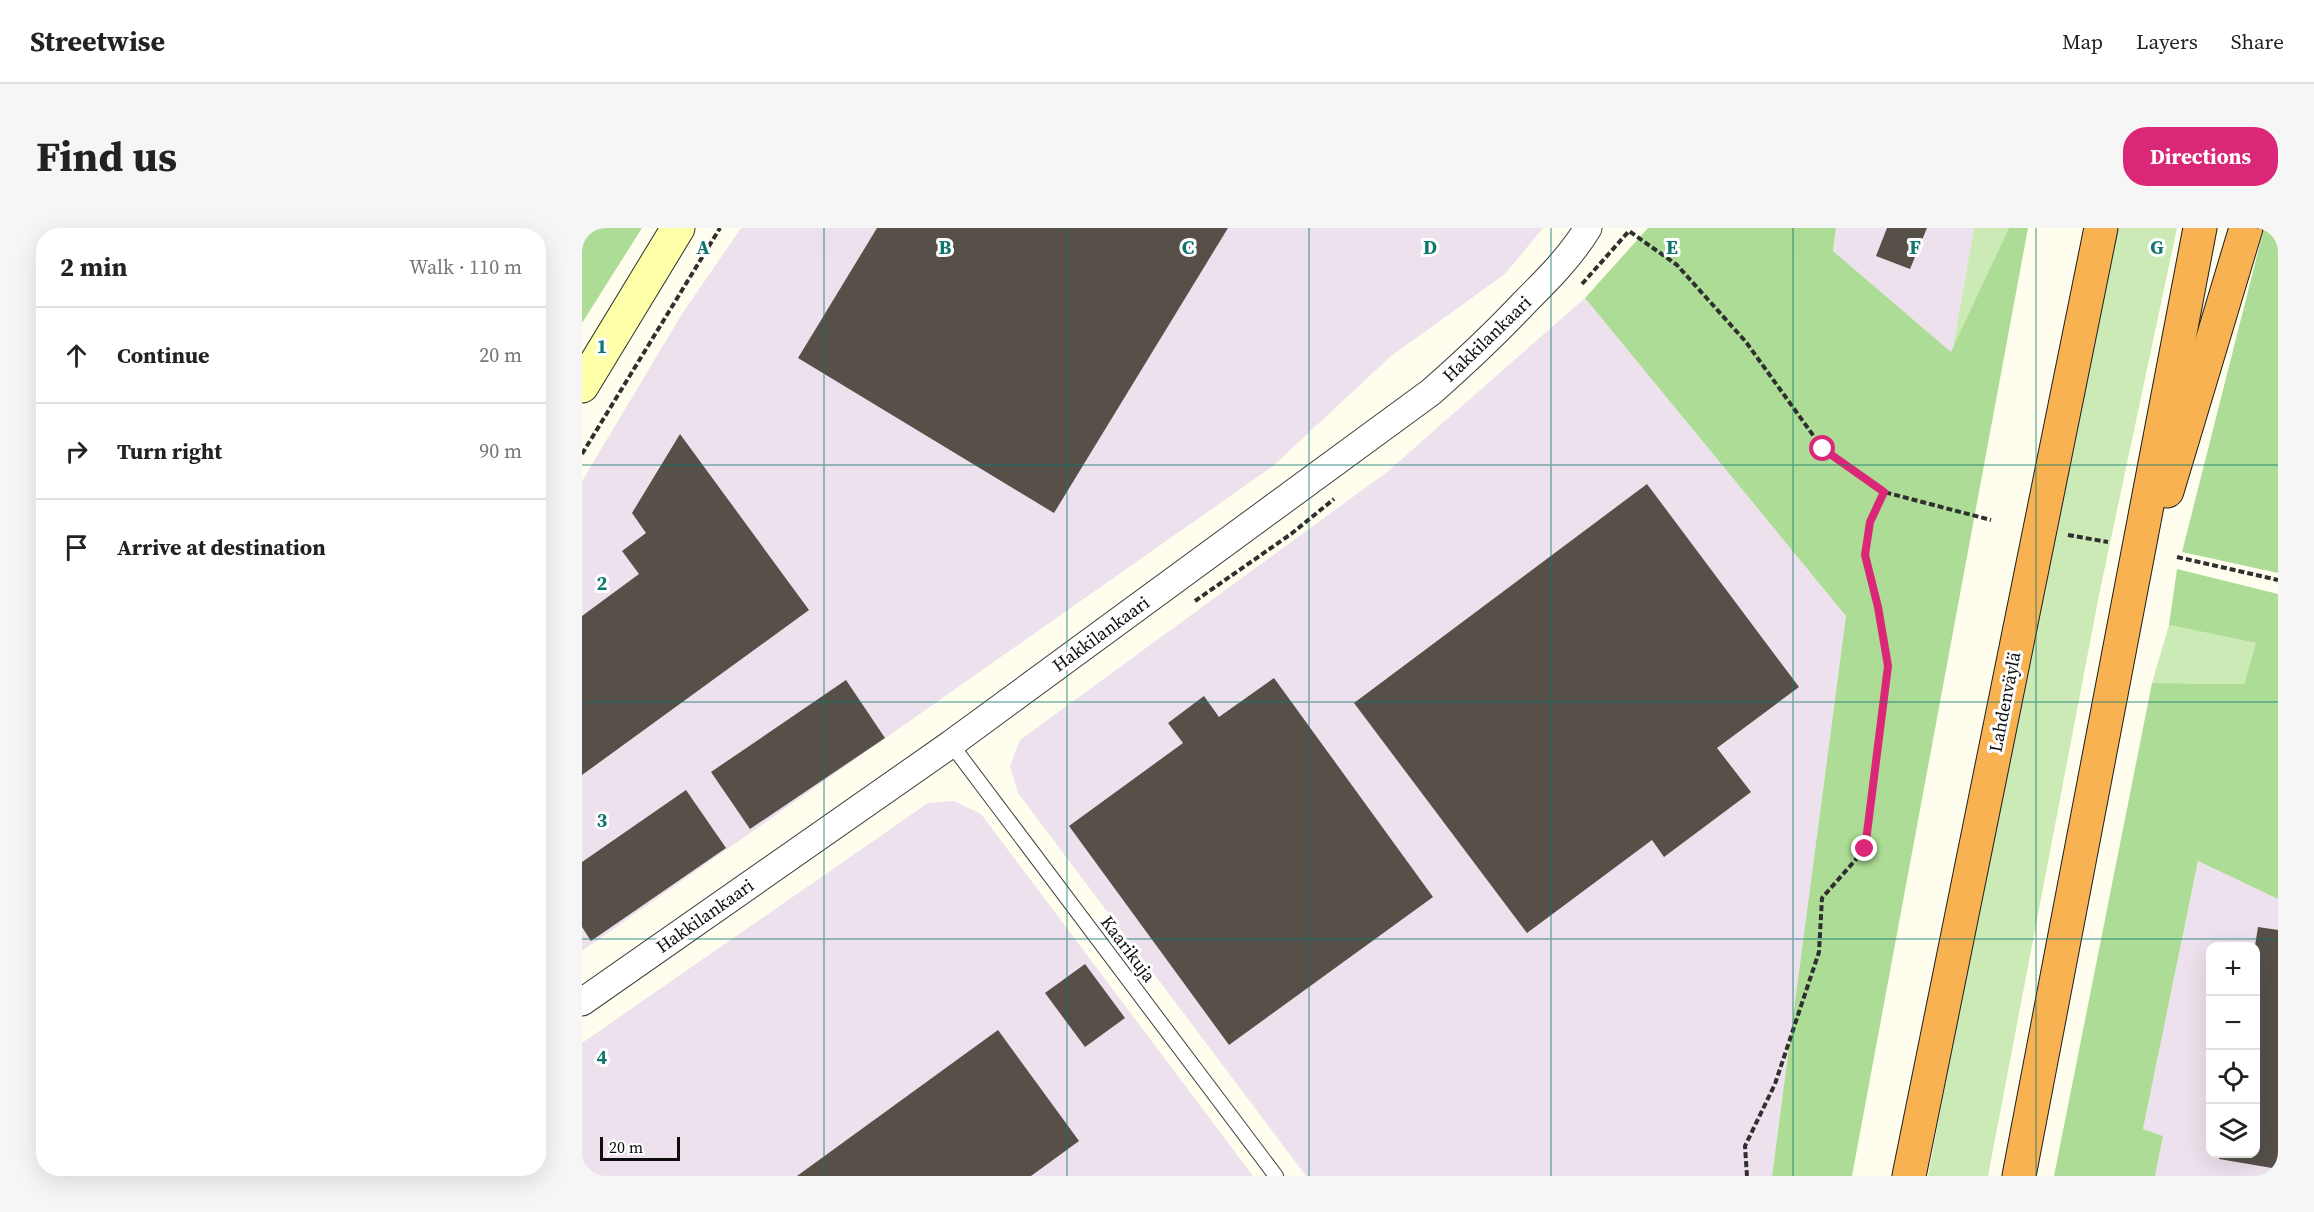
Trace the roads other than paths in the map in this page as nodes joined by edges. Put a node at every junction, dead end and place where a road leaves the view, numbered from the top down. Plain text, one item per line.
1 (678, 228) edge
2 (1588, 228) edge
3 (2101, 228) edge
4 (2200, 228) edge
5 (2246, 228) edge
6 (582, 386) edge
7 (2121, 643) junction
8 (951, 744) junction
9 (582, 1002) edge
10 (1276, 1176) edge
11 (1909, 1176) edge
12 (2019, 1176) edge

1 - 6 main road
2 - 8 street, Hakkilankaari
3 - 11 highway, Lahdenväylä
4 - 7 highway
5 - 7 highway
7 - 12 highway
8 - 9 street, Hakkilankaari
8 - 10 lane, Kaarikuja

